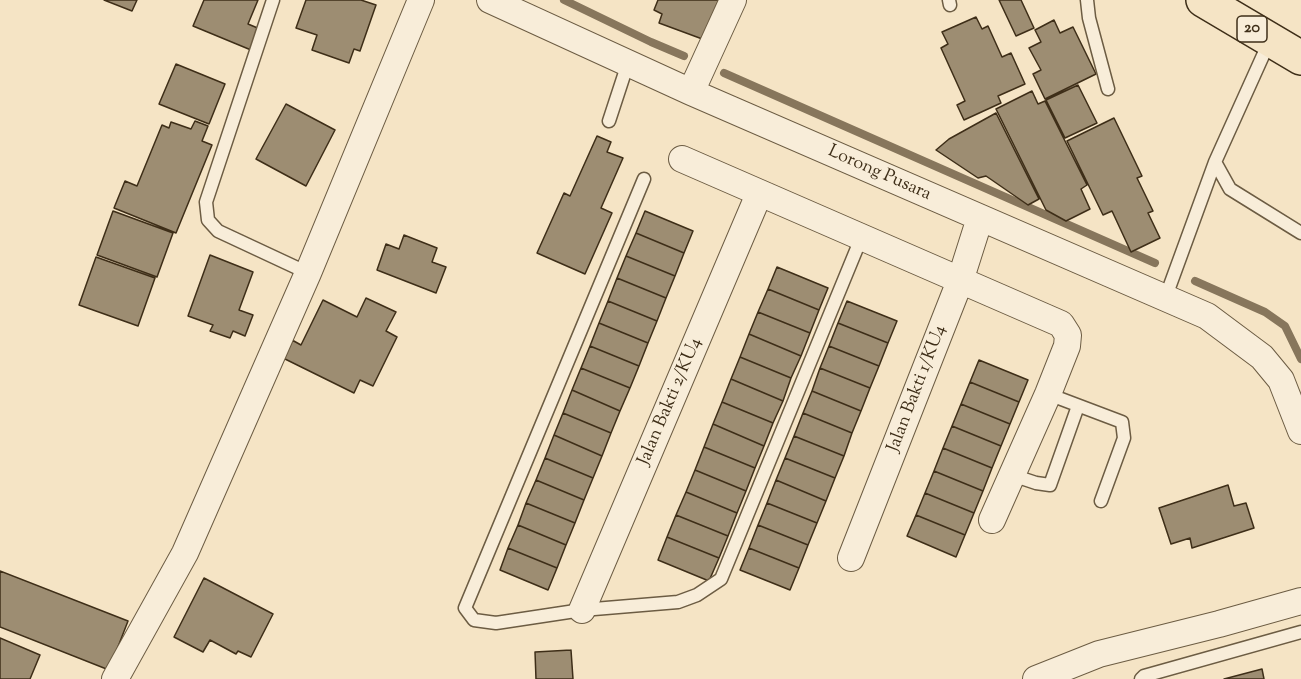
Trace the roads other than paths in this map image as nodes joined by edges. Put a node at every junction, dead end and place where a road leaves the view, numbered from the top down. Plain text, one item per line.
1 (273, 0) edge
2 (421, 0) edge
3 (490, 0) edge
4 (733, 0) edge
5 (1087, 0) edge
6 (1203, 0) edge
7 (1270, 39) junction
8 (1301, 58) edge
9 (628, 63) junction
10 (1108, 89) dead end
11 (691, 92) junction
12 (609, 121) dead end
13 (682, 159) dead end
14 (1215, 162) junction
15 (644, 179) dead end
16 (759, 194) junction
17 (980, 218) junction
18 (1301, 233) edge
19 (862, 236) junction
20 (308, 273) junction
21 (960, 281) junction
22 (1165, 299) junction
23 (1048, 394) junction
24 (1078, 406) junction
25 (1301, 431) edge
26 (1012, 475) junction
27 (1101, 501) dead end
28 (992, 520) dead end
29 (851, 558) dead end
30 (1301, 601) edge
31 (582, 610) junction
32 (1301, 632) edge
33 (115, 679) edge
34 (1036, 679) edge
35 (1141, 679) edge

1 - 20 lane
2 - 20 street
3 - 9 street, Lorong Pusara
4 - 11 street
5 - 10 lane
6 - 7 highway, 20
7 - 8 highway, 20
7 - 14 lane
9 - 11 street, Lorong Pusara
9 - 12 lane
11 - 17 street, Lorong Pusara
13 - 16 street
14 - 18 lane
14 - 22 lane
15 - 31 lane
16 - 19 street
16 - 31 street, Jalan Bakti 2/KU4
17 - 21 street, Jalan Bakti 1/KU4
17 - 22 street, Lorong Pusara
19 - 21 street
19 - 31 lane
20 - 33 street
21 - 23 street
21 - 29 street, Jalan Bakti 1/KU4
22 - 25 street, Lorong Pusara
23 - 24 lane
23 - 26 street
24 - 26 lane
24 - 27 lane
26 - 28 street
30 - 34 street
32 - 35 lane

